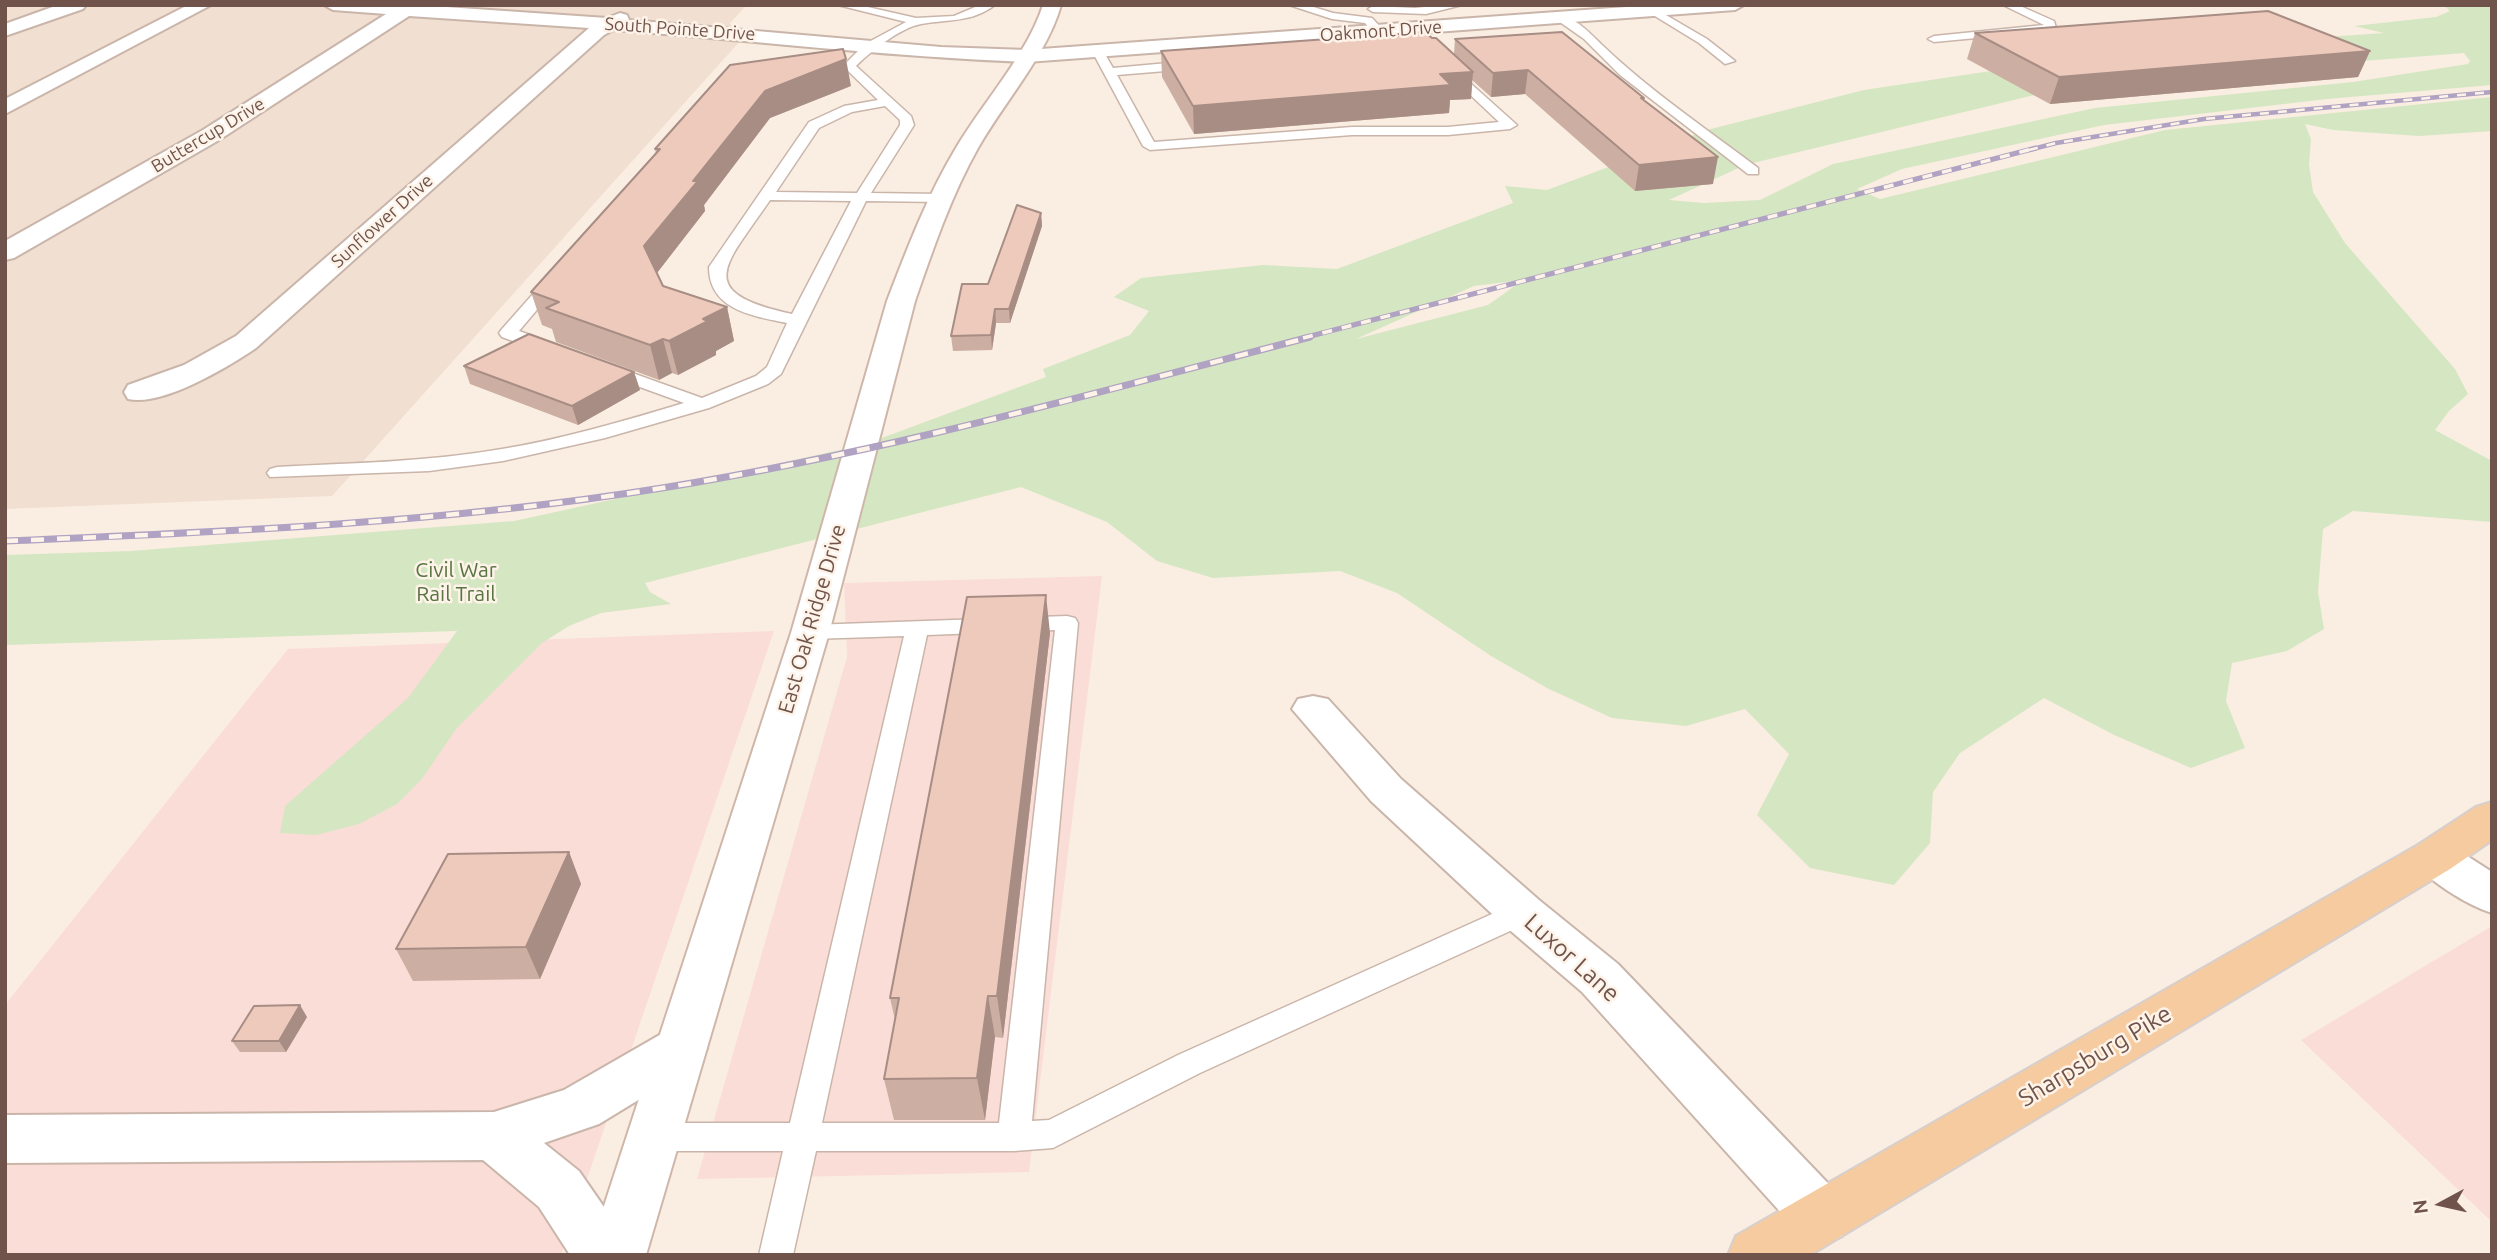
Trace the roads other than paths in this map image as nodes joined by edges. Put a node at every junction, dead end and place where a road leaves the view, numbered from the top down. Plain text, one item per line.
1 (77, 5) edge
2 (202, 5) edge
3 (637, 5) edge
4 (843, 5) edge
5 (990, 5) edge
6 (1052, 5) edge
7 (1294, 5) edge
8 (1457, 5) edge
9 (1735, 5) edge
10 (2008, 5) edge
11 (346, 6) edge
12 (405, 10) junction
13 (1654, 11) junction
14 (1373, 16) edge
15 (1561, 18) junction
16 (915, 21) junction
17 (610, 24) junction
18 (5, 30) edge
19 (1934, 39) dead end
20 (869, 46) junction
21 (1098, 51) junction
22 (1027, 56) junction
23 (1436, 56) edge
24 (1729, 61) dead end
25 (1206, 64) edge
26 (1110, 72) junction
27 (887, 102) junction
28 (5, 108) edge
29 (1753, 170) dead end
30 (769, 191) junction
31 (864, 192) junction
32 (944, 193) junction
33 (5, 252) edge
34 (561, 272) edge
35 (797, 320) junction
36 (560, 352) edge
37 (599, 366) edge
38 (139, 392) dead end
39 (702, 404) junction
40 (277, 473) dead end
41 (917, 629) junction
42 (811, 632) junction
43 (1313, 709) dead end
44 (2492, 818) edge
45 (2492, 836) edge
46 (2434, 857) junction
47 (2492, 895) edge
48 (1522, 913) junction
49 (681, 1048) junction
50 (494, 1136) junction
51 (651, 1137) junction
52 (1014, 1137) junction
53 (802, 1138) junction
54 (5, 1139) edge
55 (1822, 1217) junction
56 (603, 1255) edge
57 (617, 1255) edge
58 (776, 1255) edge
59 (1757, 1255) edge

1 - 18 street
2 - 28 street
3 - 17 street, Sunflower Drive
4 - 16 lane
5 - 16 lane
6 - 22 street, East Oak Ridge Drive
7 - 14 lane
8 - 14 lane
9 - 13 street, Oakmont Drive
10 - 19 lane
11 - 12 street, South Pointe Drive
12 - 17 street, South Pointe Drive
12 - 33 street, Buttercup Drive
13 - 15 street, Oakmont Drive
13 - 24 lane
14 - 15 street, Oakmont Drive
14 - 21 street, Oakmont Drive
15 - 29 lane
16 - 20 lane
17 - 20 street, South Pointe Drive
17 - 38 street, Sunflower Drive
20 - 22 street, South Pointe Drive
20 - 27 lane
21 - 22 street, Oakmont Drive
21 - 26 lane
22 - 32 street, East Oak Ridge Drive
23 - 26 lane
25 - 26 lane
27 - 30 lane
27 - 31 lane
30 - 31 lane
30 - 35 lane
31 - 32 lane
31 - 35 lane
32 - 42 street, East Oak Ridge Drive
34 - 36 lane
35 - 39 lane
37 - 39 lane
39 - 40 lane
41 - 42 lane
41 - 52 lane
41 - 53 lane
42 - 49 street, East Oak Ridge Drive
43 - 48 street, Luxor Lane
44 - 46 main road, Sharpsburg Pike
45 - 46 main road, Sharpsburg Pike
46 - 47 street
46 - 55 main road, Sharpsburg Pike
48 - 52 lane
48 - 55 street, Luxor Lane
49 - 50 street
49 - 51 street, East Oak Ridge Drive
50 - 54 street
50 - 56 street
51 - 53 lane
51 - 57 street, East Oak Ridge Drive
52 - 53 lane
53 - 58 lane
55 - 59 main road, Sharpsburg Pike

